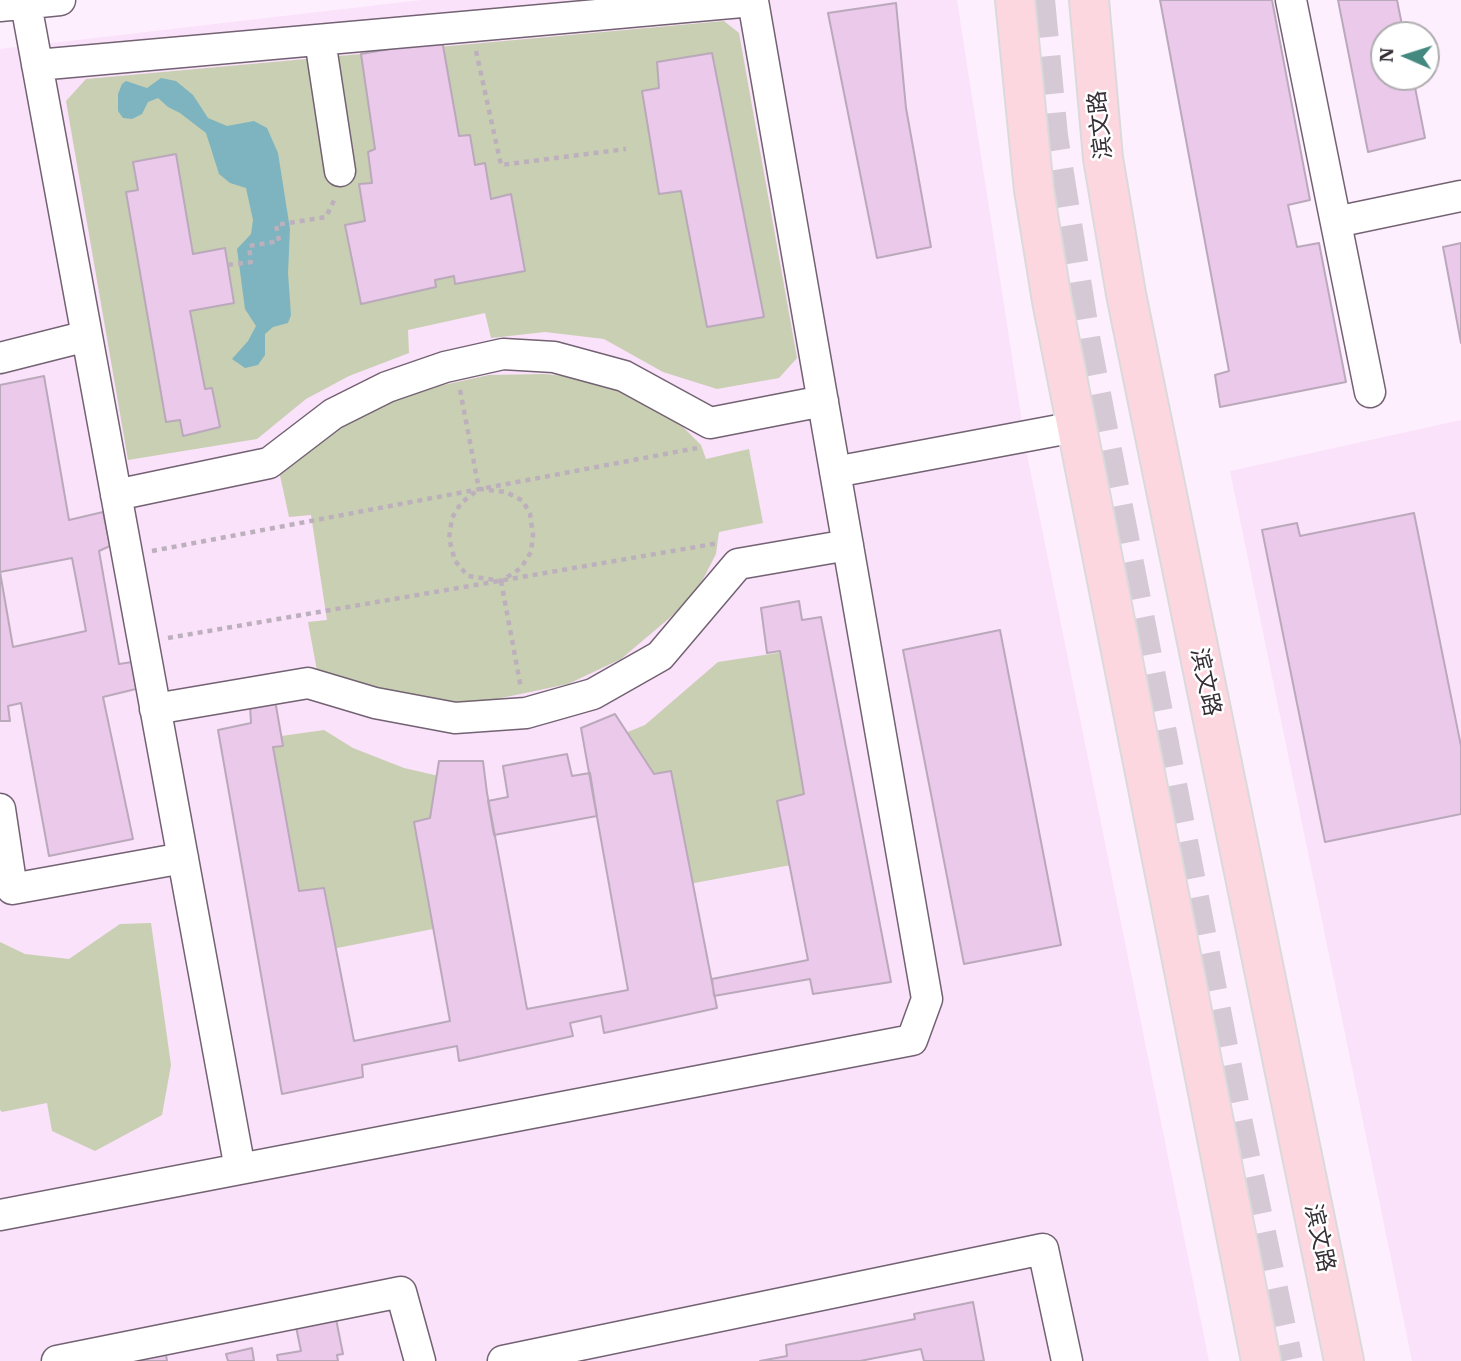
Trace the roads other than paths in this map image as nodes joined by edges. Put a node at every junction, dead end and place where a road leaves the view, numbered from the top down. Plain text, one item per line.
1 (60, 0) edge
2 (1015, 0) edge
3 (1089, 0) edge
4 (1292, 0) edge
5 (13, 5) edge
6 (320, 40) junction
7 (37, 65) junction
8 (340, 171) road end
9 (1461, 196) edge
10 (1336, 222) junction
11 (87, 336) junction
12 (0, 358) edge
13 (1370, 392) dead end
14 (823, 401) junction
15 (1075, 427) junction
16 (835, 472) junction
17 (116, 495) junction
18 (848, 545) junction
19 (155, 709) junction
20 (0, 809) edge
21 (183, 858) junction
22 (4, 865) edge
23 (240, 1169) junction
24 (0, 1215) edge
25 (57, 1361) edge
26 (420, 1361) edge
27 (503, 1361) edge
28 (1067, 1361) edge
29 (1261, 1361) edge
30 (1344, 1361) edge

1 - 5 street
2 - 15 main road
3 - 30 main road, 滨文路
4 - 10 street
5 - 7 street
6 - 7 street
6 - 8 street
6 - 14 street
7 - 11 street
9 - 10 street
10 - 13 street
11 - 12 street
11 - 17 street
14 - 16 street
14 - 17 street
15 - 16 street
15 - 29 main road
16 - 18 street
17 - 19 street
18 - 19 street
18 - 23 street
19 - 21 street
20 - 22 street
21 - 22 street
21 - 23 street
23 - 24 street
25 - 26 street
27 - 28 street

